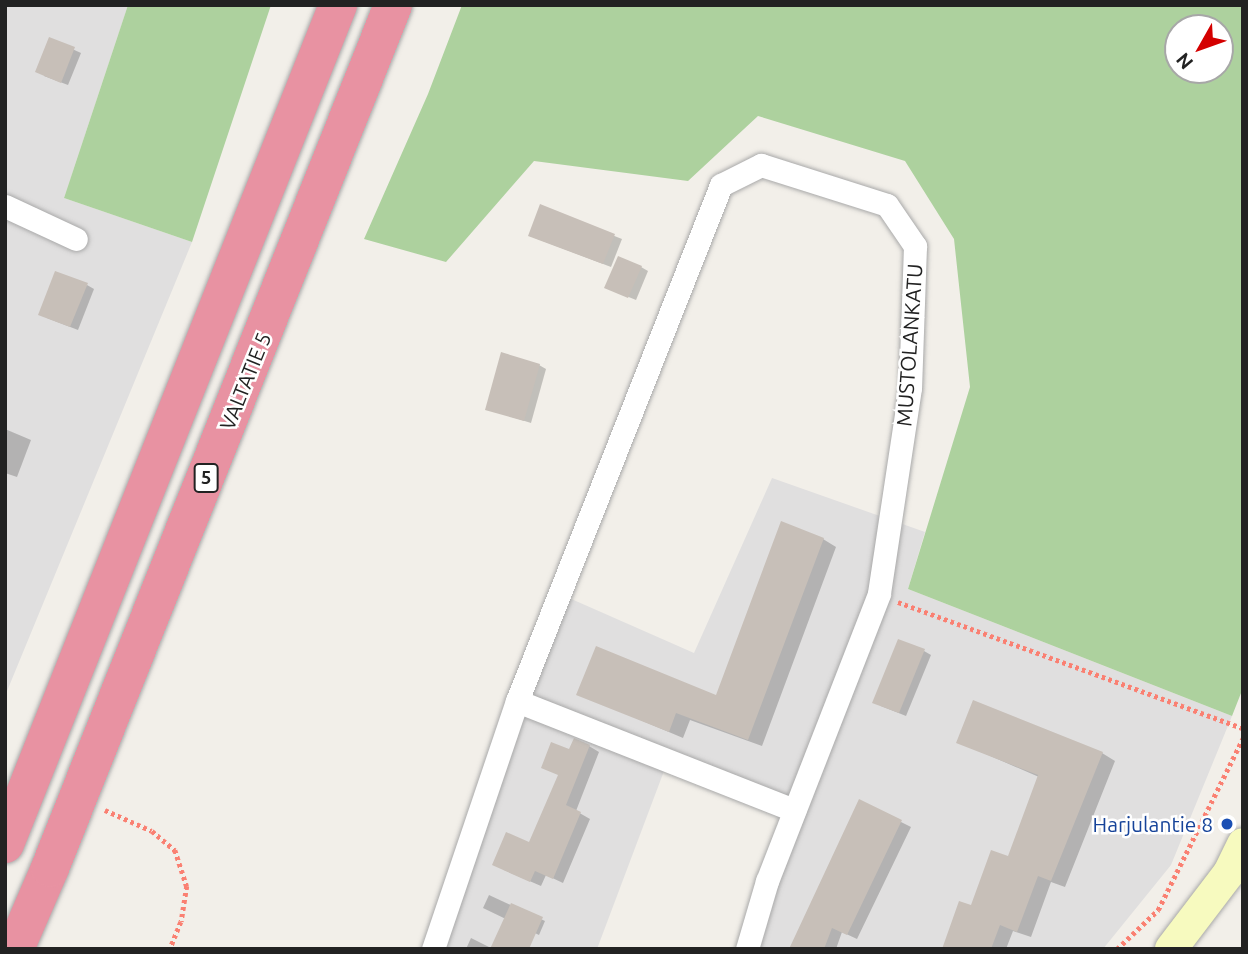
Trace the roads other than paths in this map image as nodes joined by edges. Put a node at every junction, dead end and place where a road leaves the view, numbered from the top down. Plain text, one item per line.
1 (338, 5) edge
2 (393, 5) edge
3 (5, 206) edge
4 (76, 239) dead end
5 (517, 701) junction
6 (794, 810) junction
7 (5, 844) edge
8 (1243, 844) edge
9 (15, 949) edge
10 (433, 949) edge
11 (747, 949) edge
12 (1171, 949) edge

1 - 7 highway, 5
2 - 9 highway, VALTATIE 5 / 5
3 - 4 street
5 - 6 street
5 - 6 street, MUSTOLANKATU
5 - 10 street, MUSTOLANKATU
6 - 11 street, MUSTOLANKATU
8 - 12 street

